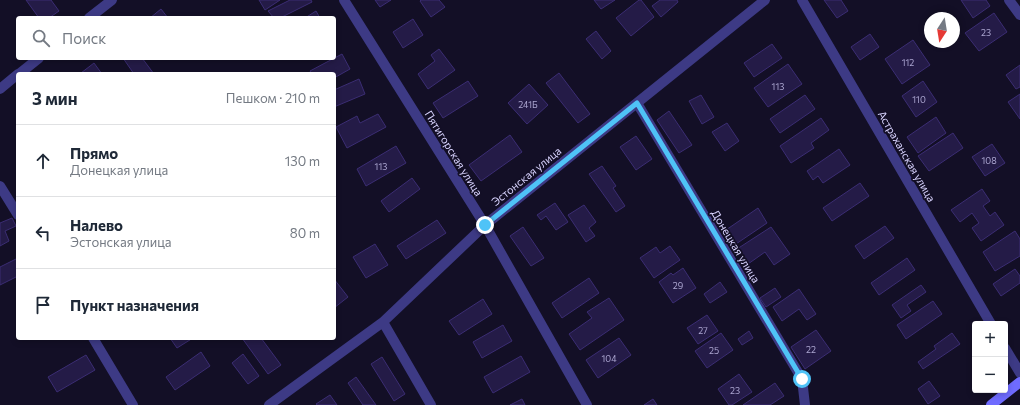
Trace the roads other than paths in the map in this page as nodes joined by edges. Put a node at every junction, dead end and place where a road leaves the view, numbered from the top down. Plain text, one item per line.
1 (112, 0) edge
2 (344, 0) edge
3 (765, 0) edge
4 (802, 0) edge
5 (1009, 0) edge
6 (1020, 15) edge
7 (92, 16) edge
8 (36, 60) edge
9 (21, 72) edge
10 (16, 76) edge
11 (0, 89) edge
12 (637, 103) junction
13 (0, 186) edge
14 (16, 212) edge
15 (485, 225) junction
16 (989, 321) edge
17 (383, 322) junction
18 (93, 340) edge
19 (1008, 353) edge
20 (1020, 373) edge
21 (1020, 382) edge
22 (133, 405) edge
23 (269, 405) edge
24 (431, 405) edge
25 (587, 405) edge
26 (805, 405) edge
27 (991, 405) edge

1 - 7 street
2 - 15 street, Пятигорская улица
3 - 12 street, Эстонская улица
4 - 16 street, Астраханская улица
5 - 6 street
8 - 9 street
10 - 11 street
12 - 15 street, Эстонская улица
12 - 26 street, Донецкая улица
13 - 14 street
15 - 17 street, Эстонская улица
15 - 25 street, Пятигорская улица
17 - 23 street, Эстонская улица
17 - 24 street
18 - 22 street
19 - 20 street
21 - 27 main road

